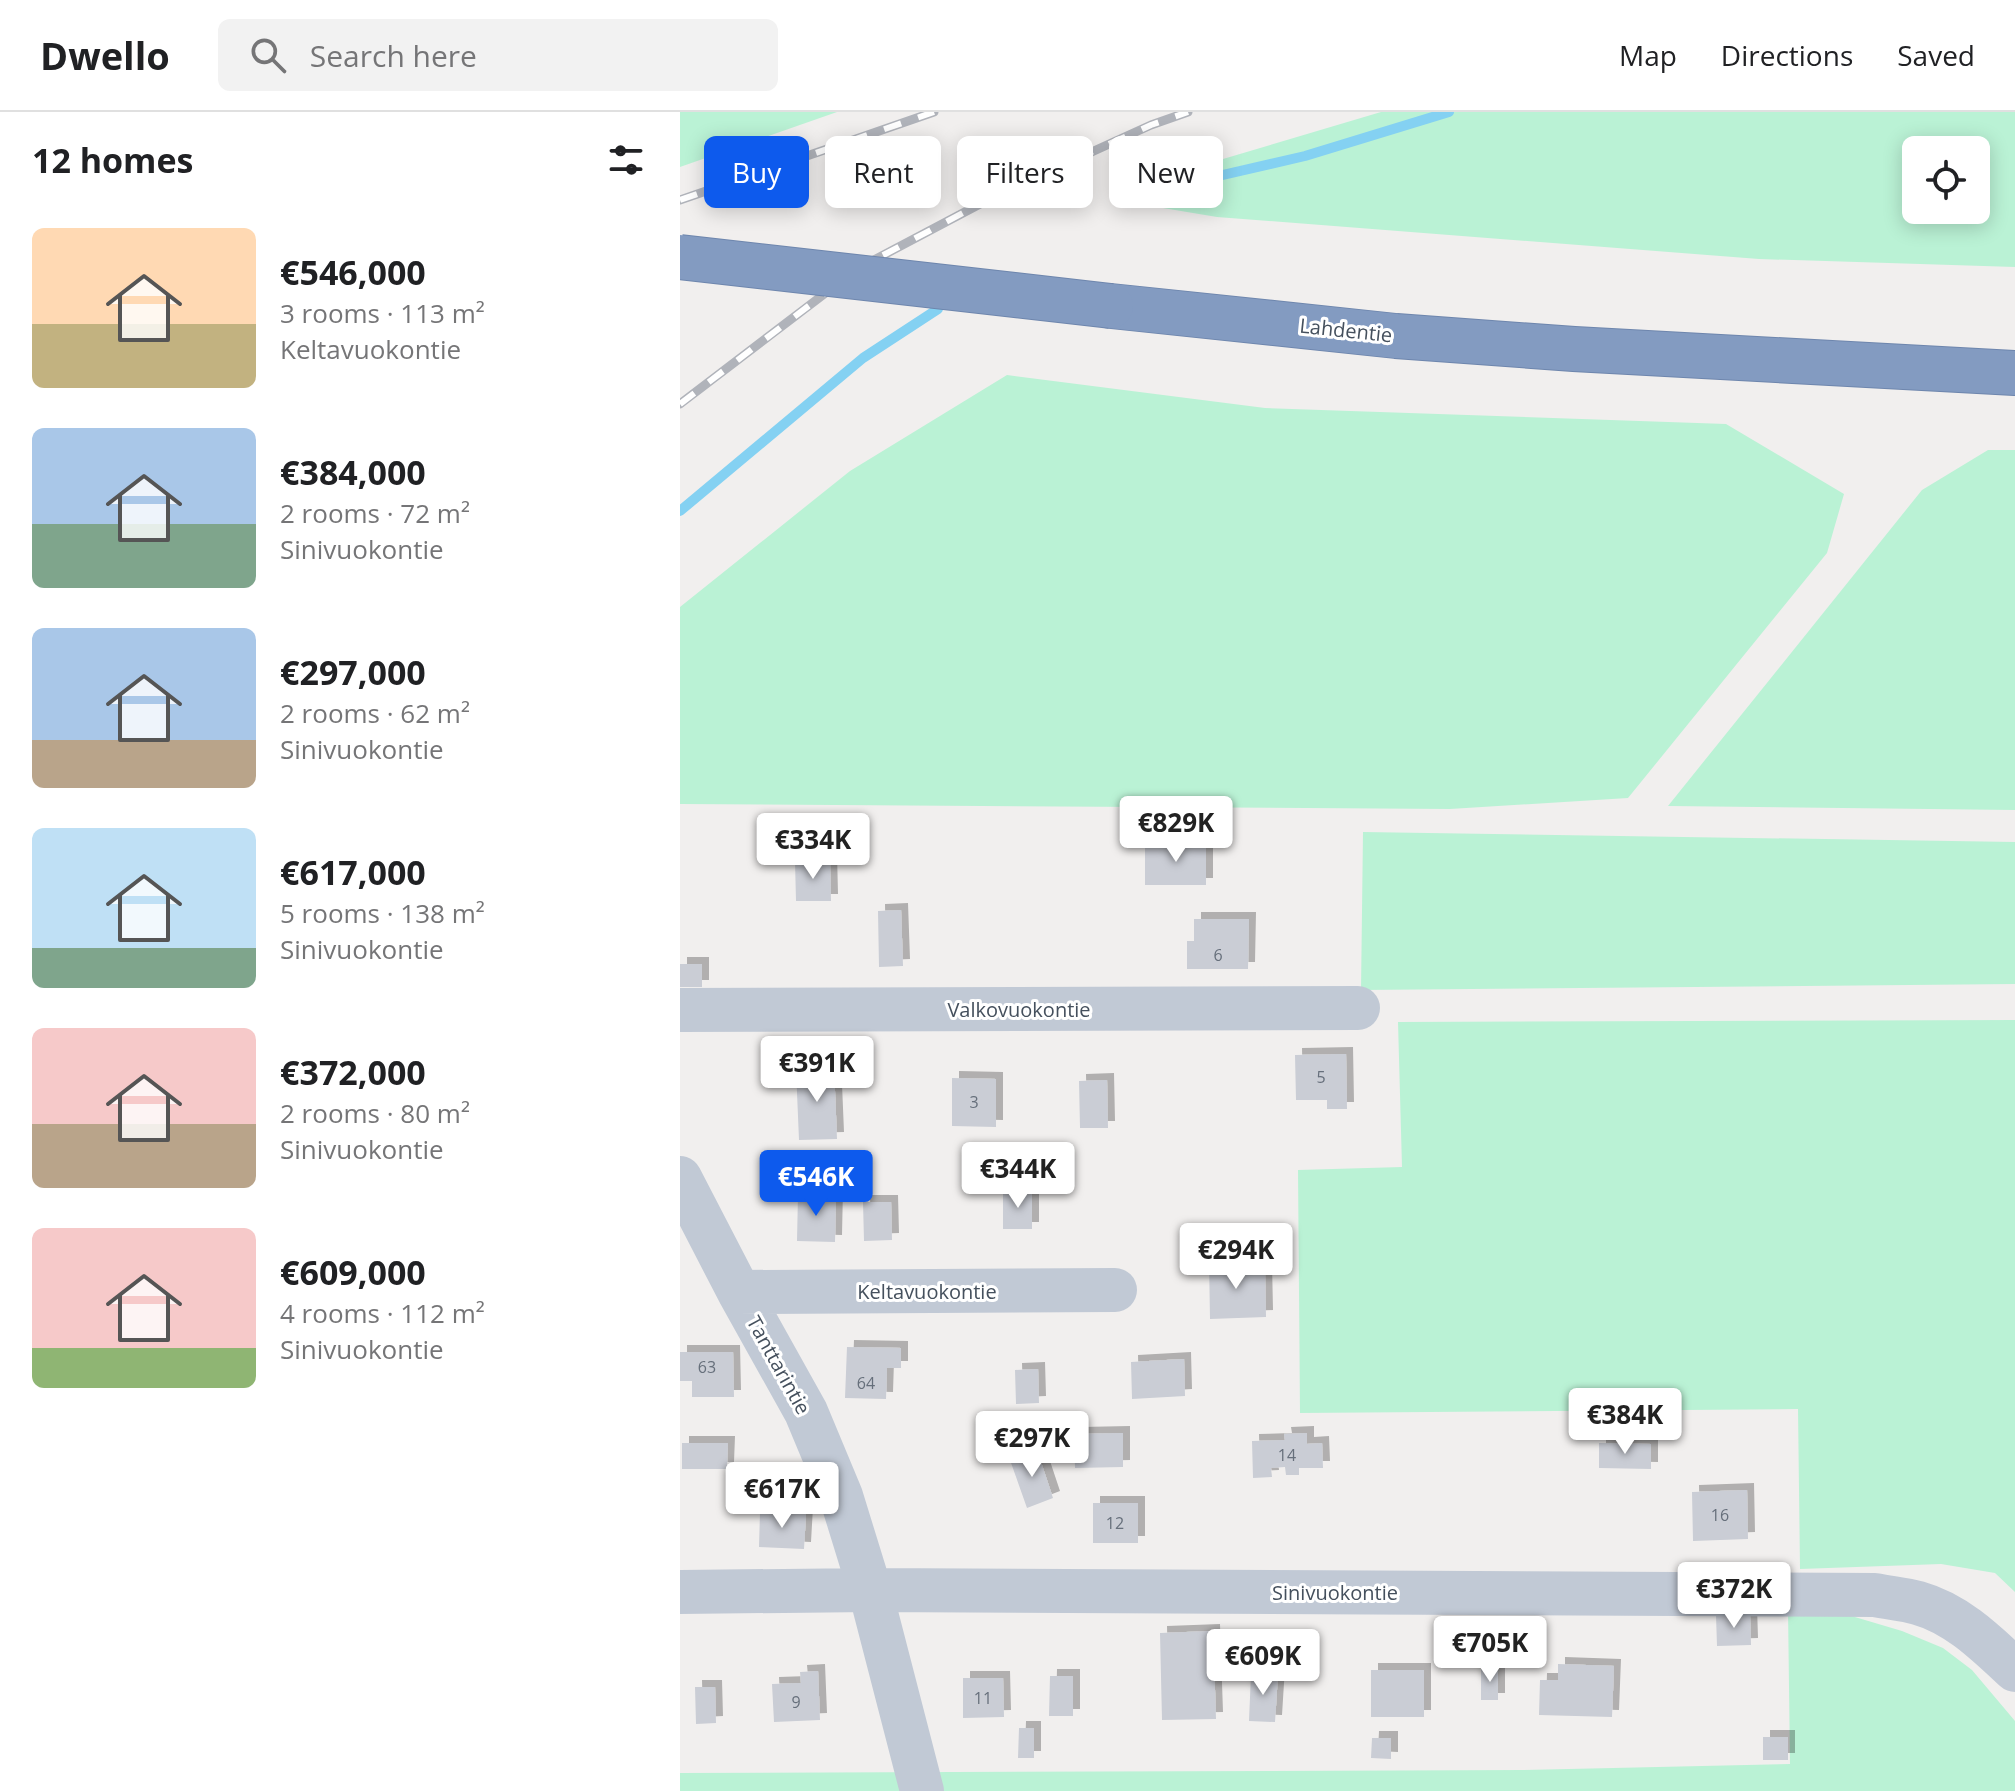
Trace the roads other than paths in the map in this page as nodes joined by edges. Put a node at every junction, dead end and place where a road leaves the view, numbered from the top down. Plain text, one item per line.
1 (680, 257) edge
2 (2015, 373) edge
3 (1358, 1008) dead end
4 (680, 1010) edge
5 (680, 1178) edge
6 (1115, 1290) dead end
7 (739, 1292) junction
8 (870, 1590) junction
9 (680, 1592) edge
10 (2015, 1670) edge
11 (922, 1791) edge

1 - 2 highway, Lahdentie, bridge
3 - 4 street, Valkovuokontie
5 - 7 street, Tanttarintie
6 - 7 street, Keltavuokontie
7 - 8 street, Tanttarintie
8 - 9 street, Sinivuokontie
8 - 10 street, Sinivuokontie
8 - 11 street, Tanttarintie

